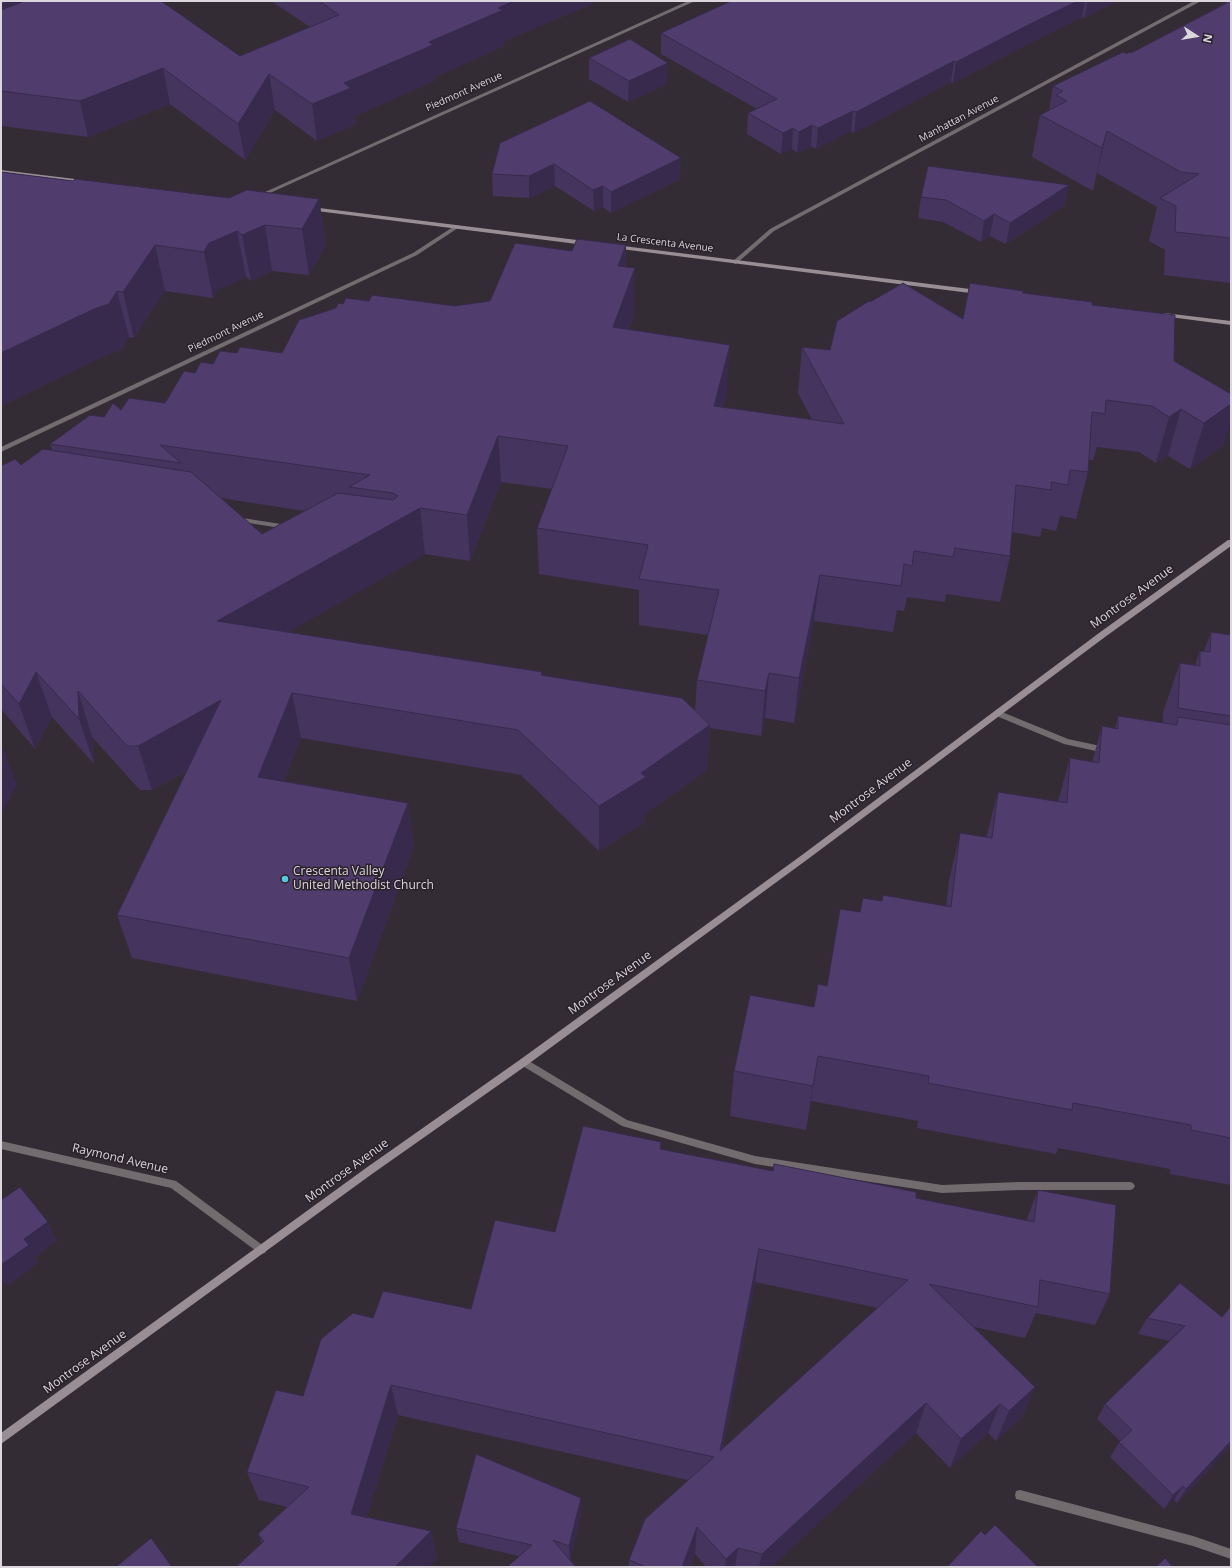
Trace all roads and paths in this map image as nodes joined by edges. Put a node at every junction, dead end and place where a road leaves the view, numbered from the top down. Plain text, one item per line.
1 (692, 1) edge
2 (1198, 1) edge
3 (1, 172) edge
4 (88, 182) edge
5 (261, 204) edge
6 (306, 209) edge
7 (456, 226) junction
8 (595, 244) edge
9 (611, 246) edge
10 (735, 262) junction
11 (984, 293) edge
12 (1154, 314) edge
13 (1231, 323) edge
14 (1, 450) edge
15 (230, 518) edge
16 (298, 528) edge
17 (1231, 542) edge
18 (997, 714) junction
19 (1111, 751) edge
20 (524, 1062) junction
21 (1, 1145) edge
22 (1130, 1186) dead end
23 (262, 1250) junction
24 (1, 1439) edge
25 (1020, 1495) dead end
26 (1231, 1554) edge

1 - 5 street, Piedmont Avenue
2 - 10 street, Manhattan Avenue
3 - 4 street
6 - 7 street
7 - 8 street
7 - 14 street, Piedmont Avenue
9 - 10 street, La Crescenta Avenue
10 - 11 street, La Crescenta Avenue
12 - 13 street
15 - 16 street
17 - 18 street, Montrose Avenue
18 - 19 street
18 - 20 street, Montrose Avenue
20 - 22 street
20 - 23 street, Montrose Avenue
21 - 23 street, Raymond Avenue
23 - 24 street, Montrose Avenue
25 - 26 street

